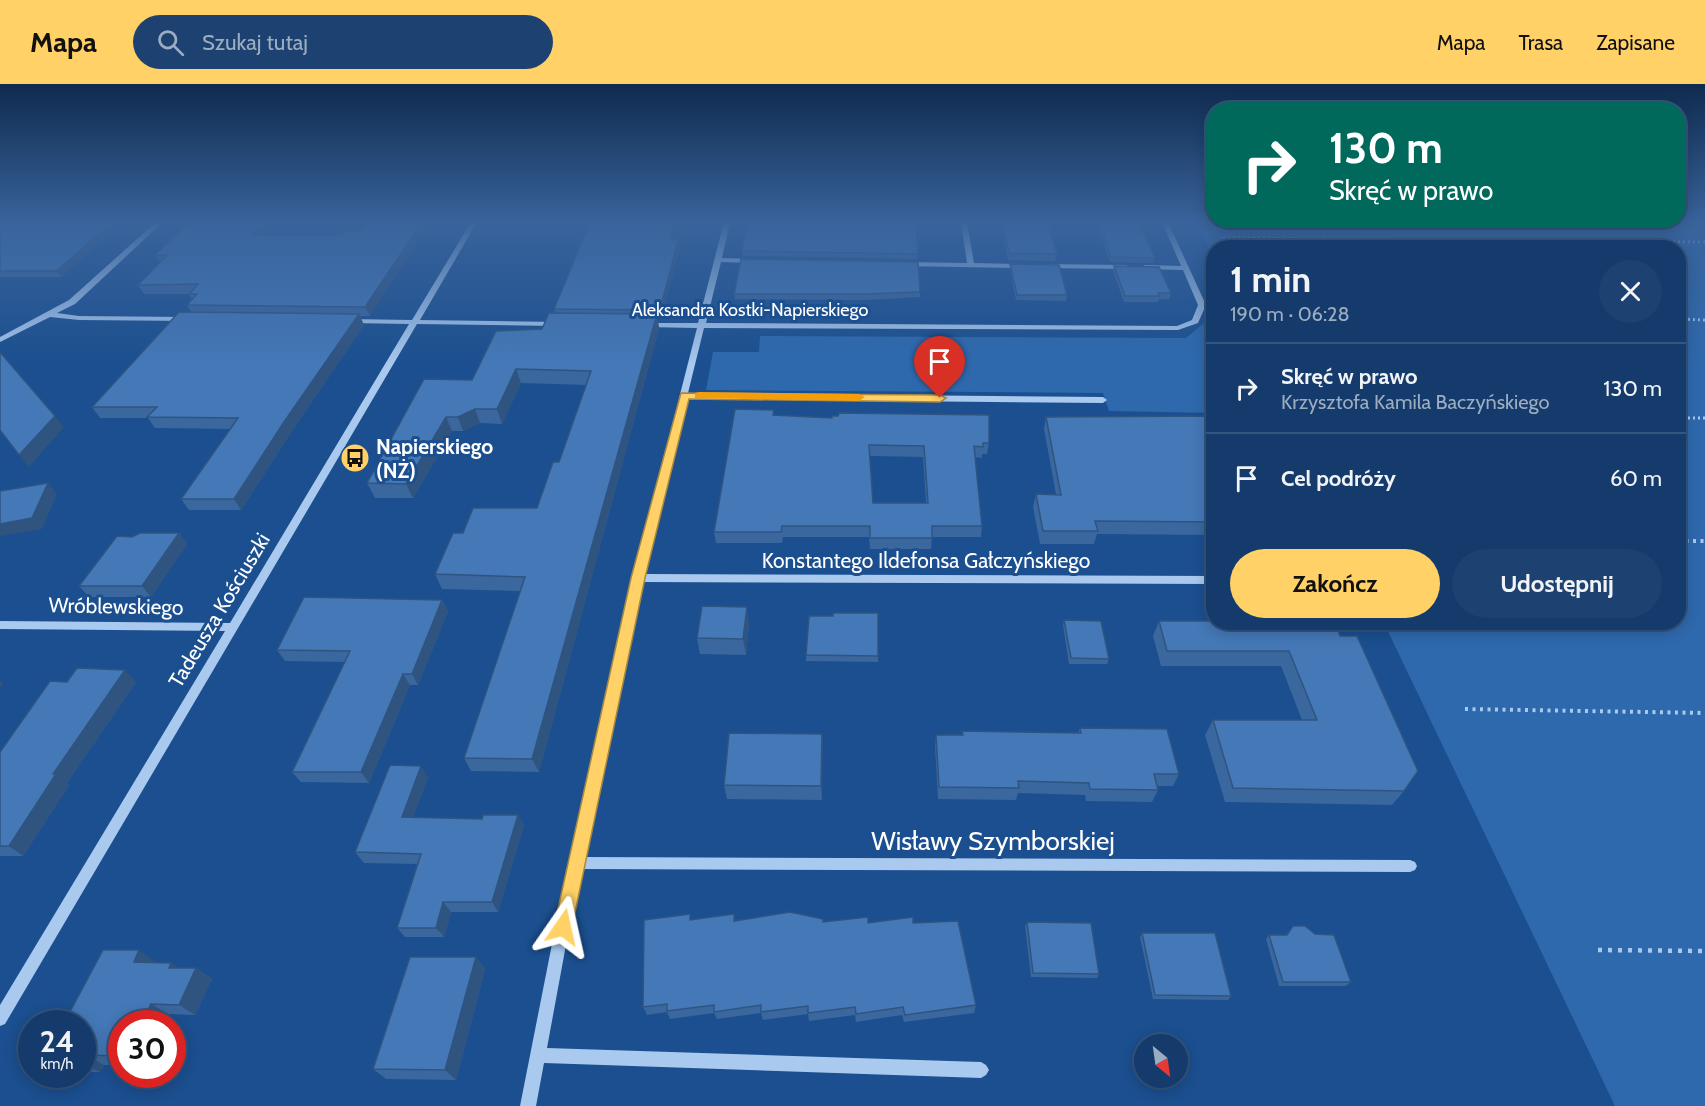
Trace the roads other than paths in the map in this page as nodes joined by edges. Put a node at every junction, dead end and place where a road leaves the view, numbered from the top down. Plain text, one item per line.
1 (109, 270) edge
2 (445, 270) edge
3 (715, 270) edge
4 (1184, 270) edge
5 (52, 315) junction
6 (199, 320) edge
7 (342, 321) edge
8 (414, 322) junction
9 (569, 324) edge
10 (640, 324) edge
11 (700, 325) junction
12 (0, 340) edge
13 (685, 396) junction
14 (1103, 400) dead end
15 (638, 578) junction
16 (1206, 580) edge
17 (0, 625) edge
18 (231, 627) junction
19 (575, 863) junction
20 (1410, 866) dead end
21 (0, 1019) edge
22 (538, 1055) junction
23 (981, 1070) dead end
24 (528, 1106) edge

1 - 5 street
2 - 8 street, Tadeusza Kościuszki
3 - 11 street
4 - 11 street, Aleksandra Kostki-Napierskiego
5 - 6 street
5 - 12 street
7 - 8 street
8 - 9 street
8 - 18 street, Tadeusza Kościuszki
10 - 11 street, Aleksandra Kostki-Napierskiego
11 - 13 street
13 - 14 street
13 - 15 street
15 - 16 street, Konstantego Ildefonsa Gałczyńskiego
15 - 19 street
17 - 18 street, Wróblewskiego
18 - 21 street, Tadeusza Kościuszki
19 - 20 street, Wisławy Szymborskiej
19 - 22 street
22 - 23 street
22 - 24 street

